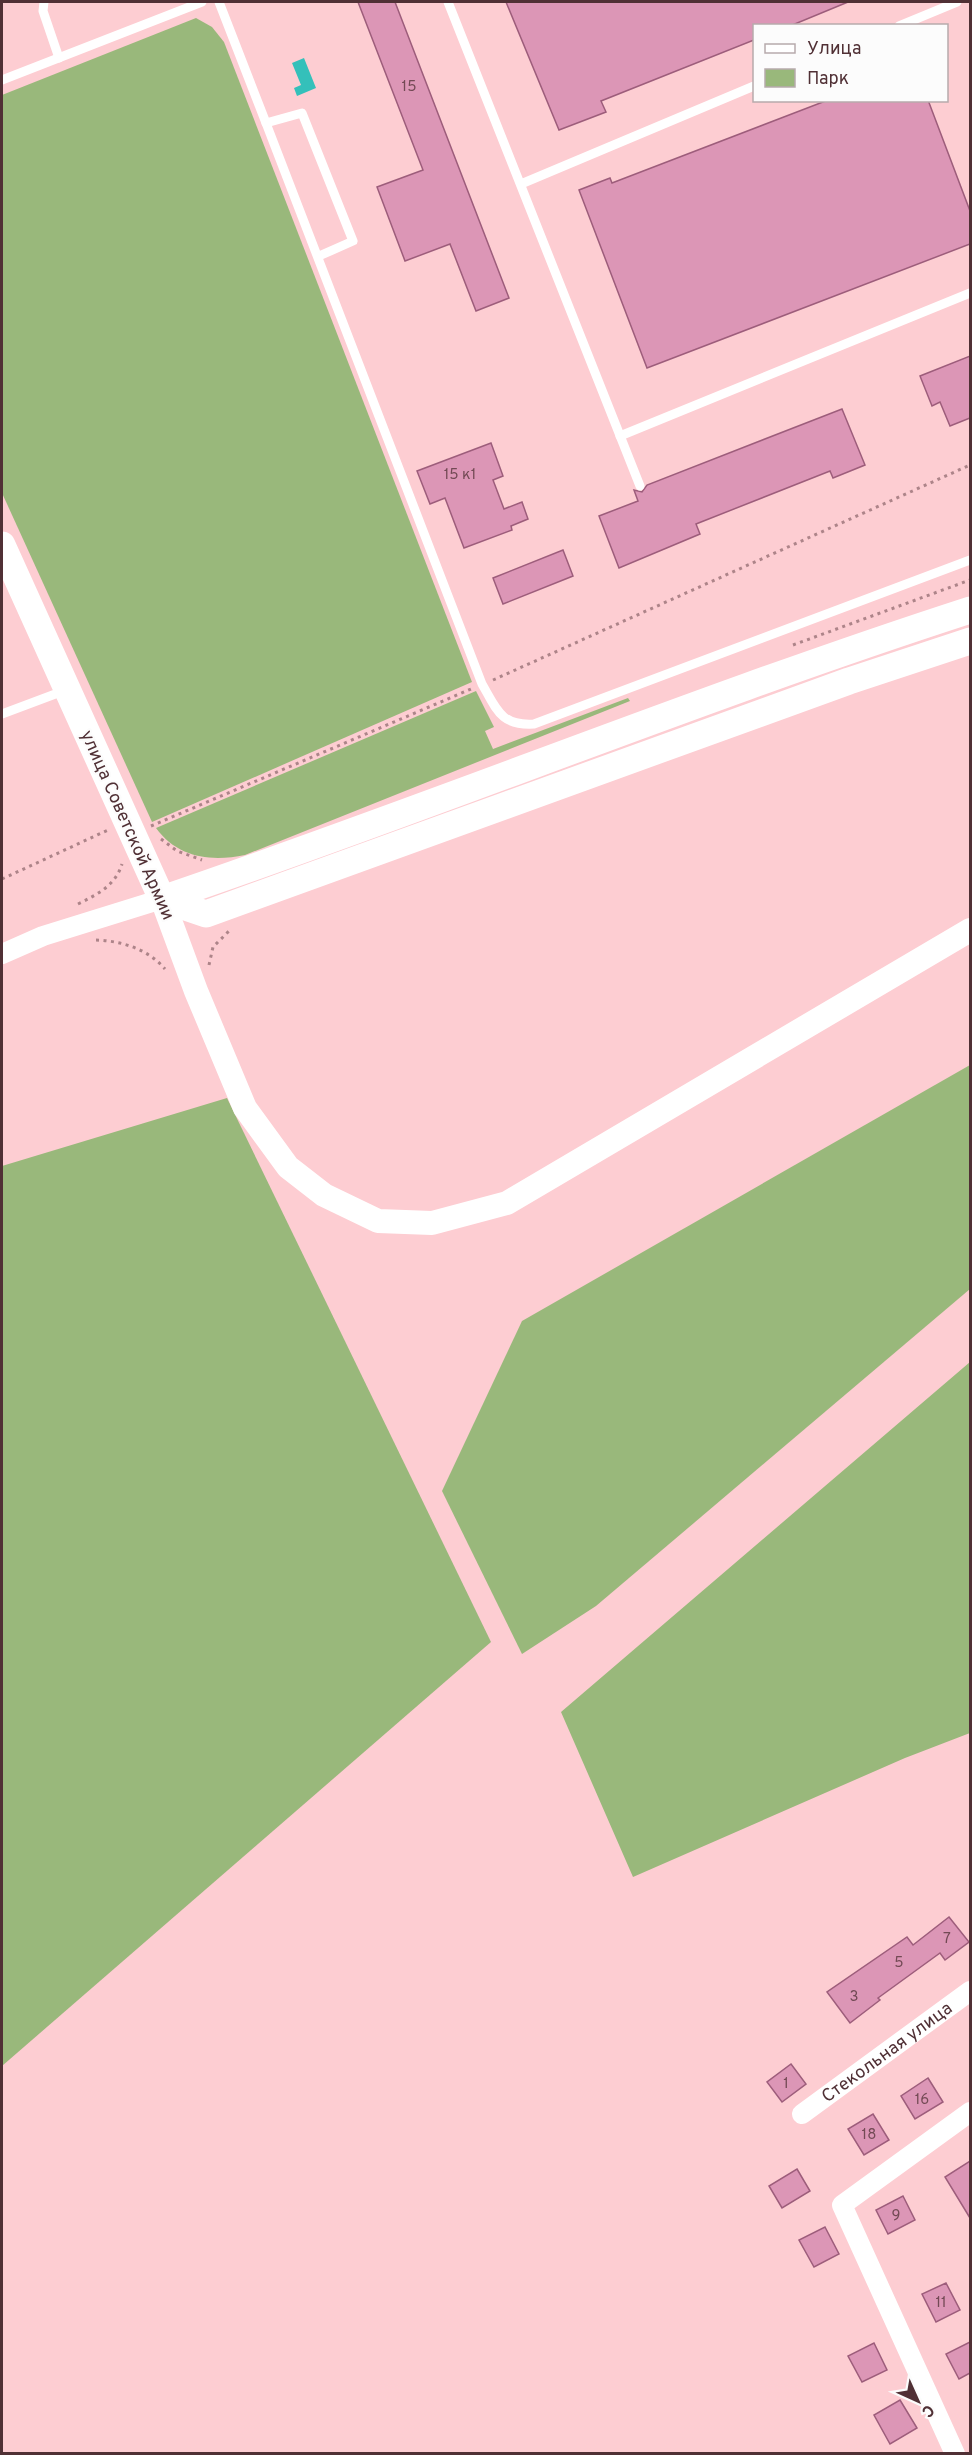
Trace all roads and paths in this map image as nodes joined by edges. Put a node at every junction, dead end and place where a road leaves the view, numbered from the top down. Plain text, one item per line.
1 (44, 2) edge
2 (202, 2) edge
3 (219, 2) edge
4 (448, 2) edge
5 (957, 2) edge
6 (904, 24) edge
7 (59, 58) junction
8 (2, 80) edge
9 (753, 86) edge
10 (266, 123) junction
11 (521, 184) junction
12 (319, 256) junction
13 (970, 293) edge
14 (620, 436) junction
15 (970, 465) edge
16 (640, 486) dead end
17 (4, 558) edge
18 (970, 560) edge
19 (970, 610) edge
20 (970, 641) edge
21 (482, 684) junction
22 (68, 689) junction
23 (2, 714) edge
24 (151, 826) dead end
25 (109, 829) dead end
26 (2, 879) edge
27 (162, 899) junction
28 (970, 930) edge
29 (2, 954) edge
30 (970, 1991) edge
31 (802, 2114) dead end
32 (970, 2115) edge
33 (955, 2454) edge

1 - 7 lane
2 - 7 lane
3 - 10 lane
4 - 11 lane
5 - 6 lane
7 - 8 lane
9 - 11 lane
10 - 12 lane
10 - 12 lane
11 - 14 lane
12 - 21 lane
13 - 14 lane
14 - 16 lane
15 - 21 path
17 - 22 main road, улица Советской Армии
18 - 21 lane
19 - 27 main road
20 - 27 main road
21 - 24 path
22 - 23 lane
22 - 27 main road, улица Советской Армии
25 - 26 path
27 - 28 street, улица Советской Армии
27 - 29 street
30 - 31 street, Стекольная улица
32 - 33 street

